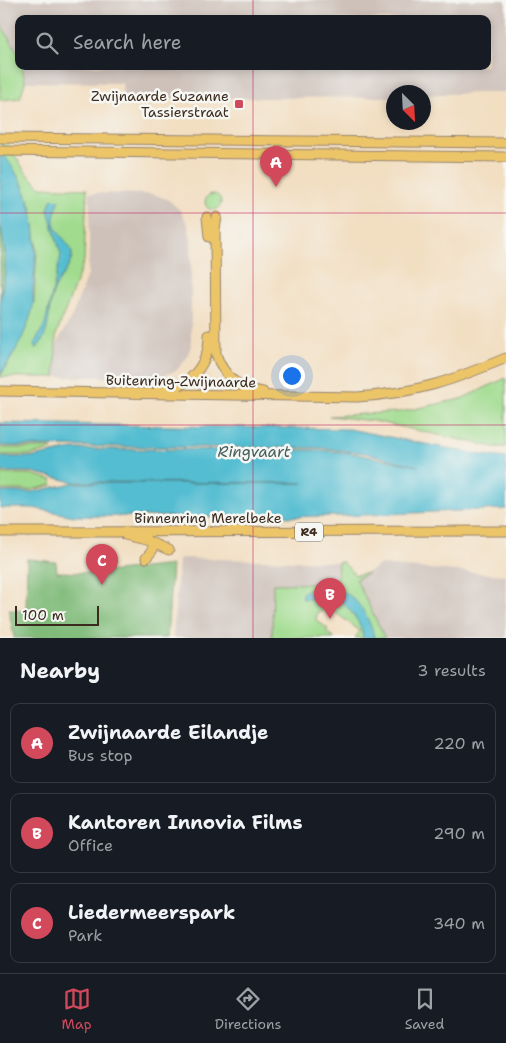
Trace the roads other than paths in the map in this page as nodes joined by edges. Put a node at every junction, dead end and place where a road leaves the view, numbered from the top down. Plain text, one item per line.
1 (0, 138) edge
2 (506, 143) edge
3 (0, 151) edge
4 (506, 157) edge
5 (506, 358) edge
6 (0, 391) edge
7 (147, 394) junction
8 (288, 397) junction
9 (506, 531) edge
10 (0, 532) edge
11 (113, 532) junction
12 (152, 544) junction
13 (169, 550) dead end
14 (146, 558) dead end

1 - 2 highway
3 - 4 highway
5 - 8 highway, Buitenring-Zwijnaarde
6 - 7 highway, Buitenring-Zwijnaarde
7 - 8 highway, Buitenring-Zwijnaarde
7 - 8 highway
9 - 11 highway, Binnenring Merelbeke / R4
10 - 11 highway, Binnenring Merelbeke / R4
11 - 12 highway, R4
12 - 13 highway, R4
12 - 14 highway

